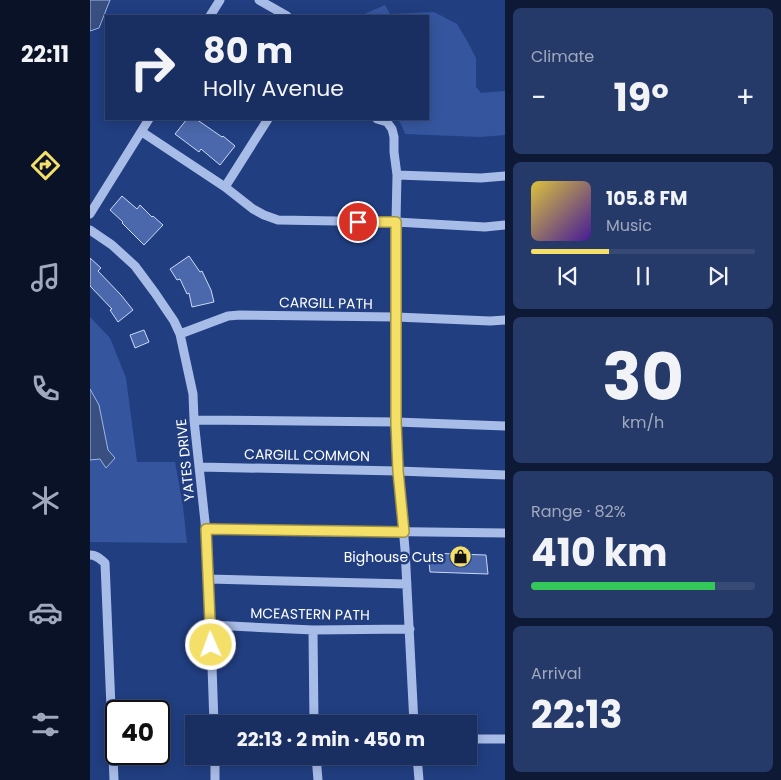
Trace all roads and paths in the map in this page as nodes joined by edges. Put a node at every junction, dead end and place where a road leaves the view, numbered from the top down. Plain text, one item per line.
1 (220, 0) edge
2 (260, 0) edge
3 (211, 15) edge
4 (285, 15) edge
5 (149, 120) edge
6 (267, 120) edge
7 (381, 120) edge
8 (142, 132) junction
9 (397, 174) junction
10 (505, 176) edge
11 (225, 187) junction
12 (90, 214) edge
13 (396, 222) junction
14 (505, 225) edge
15 (90, 230) edge
16 (396, 317) junction
17 (505, 320) edge
18 (180, 334) junction
19 (194, 420) junction
20 (396, 422) junction
21 (505, 426) edge
22 (199, 467) junction
23 (398, 471) junction
24 (505, 475) edge
25 (206, 529) junction
26 (404, 532) junction
27 (505, 533) edge
28 (90, 555) edge
29 (209, 579) junction
30 (407, 584) junction
31 (210, 625) junction
32 (313, 630) junction
33 (410, 630) junction
34 (214, 715) edge
35 (314, 715) edge
36 (414, 715) edge
37 (477, 739) edge
38 (505, 739) edge
39 (215, 765) edge
40 (317, 765) edge
41 (418, 765) edge
42 (114, 780) edge
43 (216, 780) edge
44 (318, 780) edge
45 (419, 780) edge

1 - 3 street
2 - 4 street
5 - 8 street
6 - 11 street
7 - 9 street
8 - 11 street
8 - 12 street
9 - 10 street
9 - 13 street
11 - 13 street
13 - 14 street
13 - 16 street
15 - 18 street, YATES DRIVE
16 - 17 street, CARGILL PATH
16 - 18 street, CARGILL PATH
16 - 20 street
18 - 19 street, YATES DRIVE
19 - 20 street
19 - 22 street, YATES DRIVE
20 - 21 street
20 - 23 street
22 - 23 street, CARGILL COMMON
22 - 25 street, YATES DRIVE
23 - 24 street, CARGILL COMMON
23 - 26 street
25 - 26 street
25 - 29 street, YATES DRIVE
26 - 27 street
26 - 30 street
28 - 42 street
29 - 30 street
29 - 31 street, YATES DRIVE
30 - 33 street
31 - 32 street, MCEASTERN PATH
31 - 34 street, YATES DRIVE
32 - 33 street, MCEASTERN PATH
32 - 35 street
33 - 36 street
37 - 38 street
39 - 43 street
40 - 44 street
41 - 45 street

